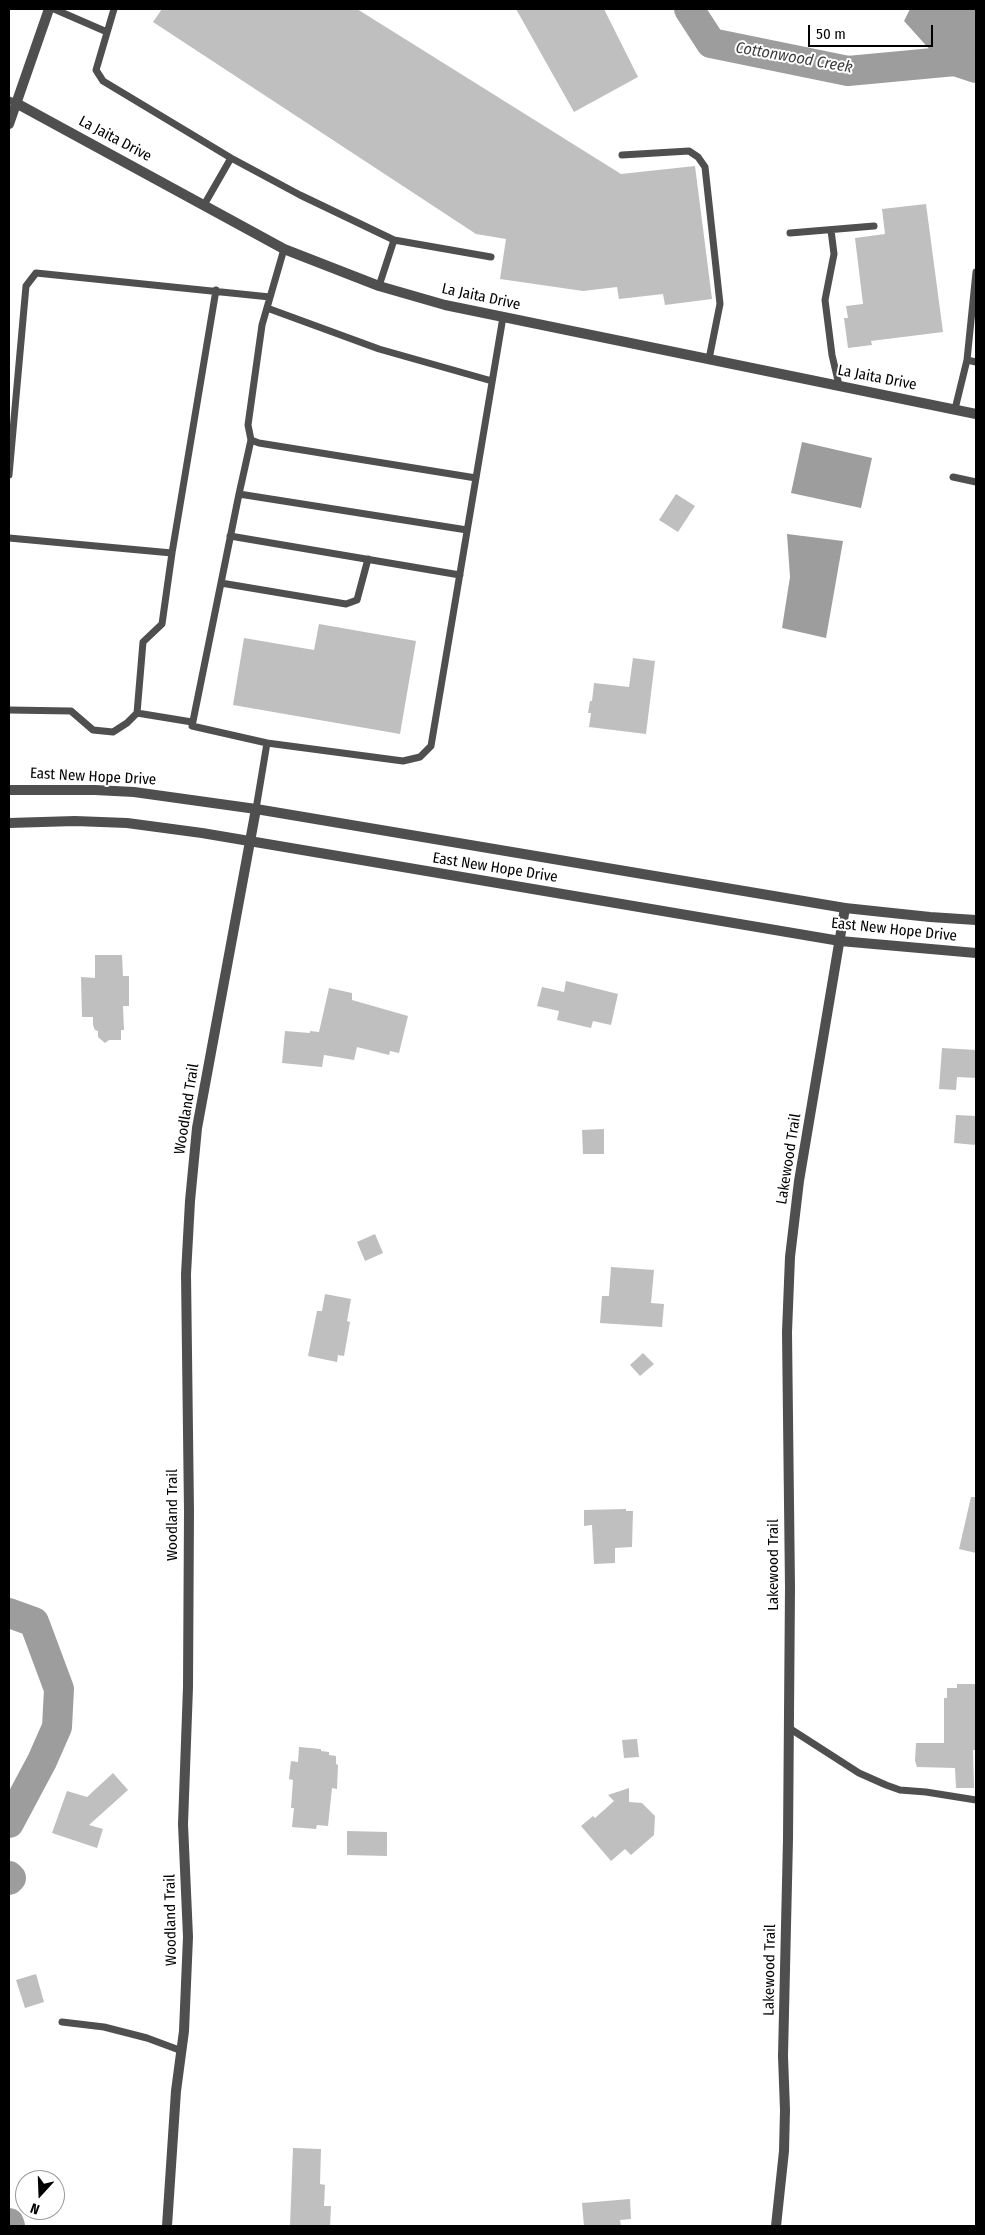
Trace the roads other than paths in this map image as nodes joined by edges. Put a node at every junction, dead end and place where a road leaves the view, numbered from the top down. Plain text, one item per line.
1 (49, 9) edge
2 (54, 9) edge
3 (114, 9) edge
4 (107, 32) junction
5 (12, 102) edge
6 (9, 124) edge
7 (622, 155) dead end
8 (231, 158) junction
9 (204, 205) junction
10 (874, 226) dead end
11 (831, 230) junction
12 (790, 233) dead end
13 (394, 240) junction
14 (284, 248) junction
15 (491, 257) dead end
16 (976, 272) edge
17 (378, 286) junction
18 (216, 290) junction
19 (270, 297) junction
20 (267, 308) junction
21 (503, 318) junction
22 (709, 359) junction
23 (966, 360) junction
24 (976, 362) edge
25 (492, 381) junction
26 (839, 385) junction
27 (955, 409) junction
28 (976, 414) edge
29 (250, 440) junction
30 (9, 475) edge
31 (953, 477) dead end
32 (476, 478) junction
33 (976, 482) edge
34 (239, 494) junction
35 (467, 530) junction
36 (230, 536) junction
37 (9, 538) edge
38 (172, 553) junction
39 (368, 559) junction
40 (460, 575) junction
41 (222, 583) junction
42 (9, 710) edge
43 (137, 713) junction
44 (192, 722) junction
45 (267, 743) junction
46 (9, 790) edge
47 (256, 809) junction
48 (9, 823) edge
49 (250, 841) junction
50 (845, 908) junction
51 (976, 920) edge
52 (840, 941) junction
53 (976, 953) edge
54 (789, 1728) junction
55 (976, 1800) edge
56 (62, 2022) dead end
57 (182, 2051) junction
58 (167, 2226) edge
59 (776, 2226) edge

1 - 5 street
2 - 4 lane
3 - 4 lane
4 - 8 lane
5 - 6 street
5 - 9 street, La Jaita Drive
7 - 22 lane
8 - 9 lane
8 - 13 lane
9 - 14 street, La Jaita Drive
10 - 11 lane
11 - 12 lane
11 - 26 lane
13 - 15 lane
13 - 17 lane
14 - 17 street, La Jaita Drive
14 - 19 lane
16 - 23 lane
17 - 21 street, La Jaita Drive
18 - 19 lane
18 - 30 lane
18 - 38 lane
19 - 20 lane
20 - 25 lane
20 - 29 lane
21 - 22 street, La Jaita Drive
21 - 25 lane
22 - 26 street, La Jaita Drive
23 - 24 lane
23 - 27 lane
25 - 32 lane
26 - 27 street, La Jaita Drive
27 - 28 street, La Jaita Drive
29 - 32 lane
29 - 34 lane
31 - 33 lane
32 - 35 lane
34 - 35 lane
34 - 36 lane
35 - 40 lane
36 - 39 lane
36 - 41 lane
37 - 38 lane
38 - 43 lane
39 - 40 lane
39 - 41 lane
40 - 45 lane
41 - 44 lane
42 - 43 lane
43 - 44 lane
44 - 45 lane
45 - 47 lane
46 - 47 street, East New Hope Drive
47 - 49 street, Woodland Trail
47 - 50 street, East New Hope Drive
48 - 49 street, East New Hope Drive
49 - 52 street, East New Hope Drive
49 - 57 street, Woodland Trail
50 - 51 street, East New Hope Drive
50 - 52 street, Lakewood Trail
52 - 53 street, East New Hope Drive
52 - 54 street, Lakewood Trail
54 - 55 lane
54 - 59 street, Lakewood Trail
56 - 57 lane
57 - 58 street, Woodland Trail

